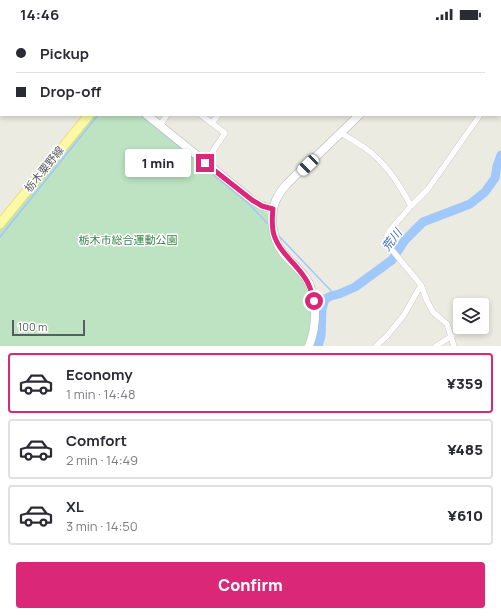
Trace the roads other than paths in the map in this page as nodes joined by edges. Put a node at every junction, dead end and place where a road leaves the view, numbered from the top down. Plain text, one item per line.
1 (88, 116) edge
2 (148, 116) edge
3 (166, 116) edge
4 (202, 116) edge
5 (217, 116) edge
6 (358, 116) edge
7 (479, 116) edge
8 (212, 123) junction
9 (160, 125) junction
10 (341, 133) junction
11 (205, 163) junction
12 (411, 206) junction
13 (273, 209) junction
14 (0, 224) edge
15 (421, 285) junction
16 (452, 336) junction
17 (309, 346) edge
18 (376, 346) edge
19 (436, 346) edge
20 (454, 346) edge

1 - 14 main road, 栃木粟野線
2 - 9 street
3 - 9 street
4 - 8 street
5 - 8 street
6 - 10 street
7 - 12 street
8 - 11 street
9 - 11 street
10 - 12 street
10 - 13 street
11 - 13 street
12 - 15 street
13 - 17 street
15 - 16 street
15 - 18 street
16 - 19 street
16 - 20 street

